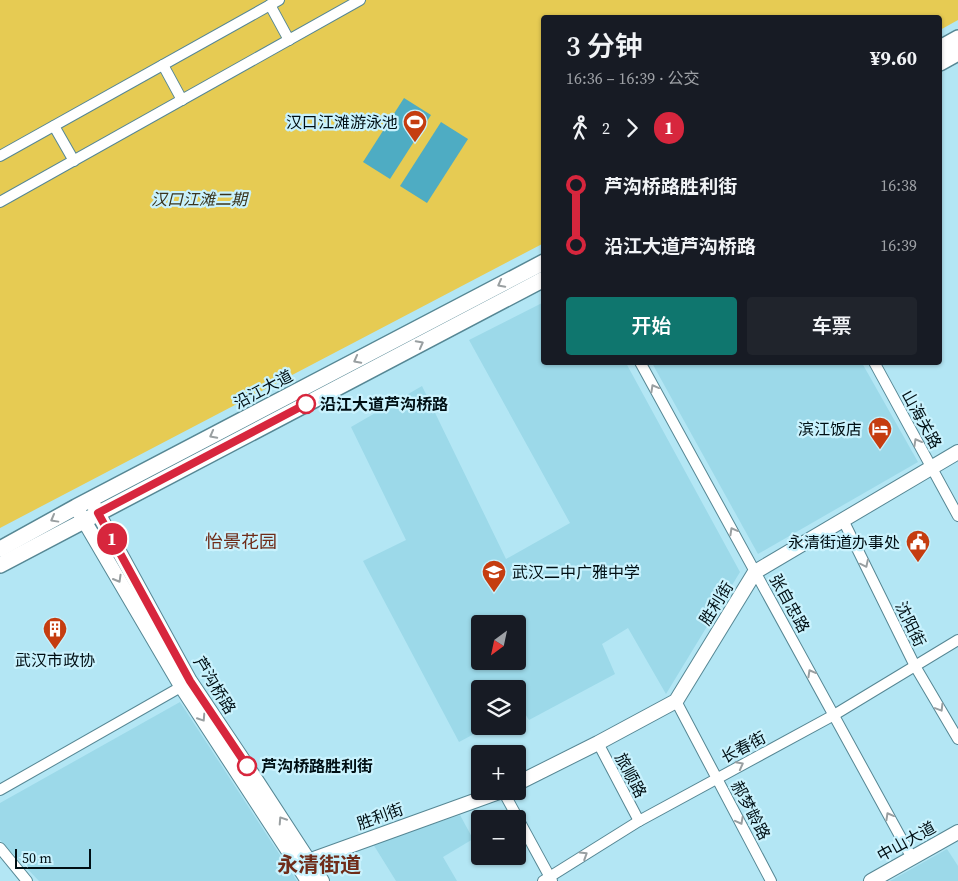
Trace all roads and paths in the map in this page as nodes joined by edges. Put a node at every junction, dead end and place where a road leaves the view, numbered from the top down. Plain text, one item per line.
1 (360, 0) edge
2 (274, 3) edge
3 (958, 38) edge
4 (289, 40) junction
5 (942, 47) edge
6 (958, 53) edge
7 (942, 62) edge
8 (163, 65) junction
9 (182, 100) junction
10 (54, 126) junction
11 (0, 156) edge
12 (74, 161) junction
13 (0, 202) edge
14 (541, 264) edge
15 (541, 281) edge
16 (642, 365) edge
17 (876, 365) edge
18 (958, 452) edge
19 (931, 468) junction
20 (90, 499) junction
21 (76, 507) junction
22 (98, 513) junction
23 (958, 516) edge
24 (843, 520) junction
25 (84, 521) junction
26 (0, 549) edge
27 (0, 565) edge
28 (755, 572) junction
29 (958, 640) edge
30 (915, 666) junction
31 (186, 684) junction
32 (676, 701) junction
33 (834, 715) junction
34 (958, 739) edge
35 (598, 743) junction
36 (717, 778) junction
37 (526, 780) edge
38 (0, 790) edge
39 (478, 800) edge
40 (507, 800) edge
41 (639, 821) junction
42 (958, 832) edge
43 (0, 848) edge
44 (912, 858) junction
45 (304, 864) junction
46 (548, 880) edge
47 (27, 881) edge
48 (308, 881) edge
49 (322, 881) edge
50 (771, 881) edge
51 (871, 881) edge

1 - 4 street
2 - 4 street
2 - 8 street
3 - 5 main road
4 - 9 street
6 - 7 main road
8 - 9 street
8 - 10 street
9 - 12 street
10 - 11 street
10 - 12 street
12 - 13 street
14 -> 20 main road, 沿江大道
22 -> 15 main road, 沿江大道
28 -> 16 street, 张自忠路
19 -> 17 street, 山海关路
18 - 19 main road, 胜利街
19 - 23 street, 山海关路
19 - 24 main road, 胜利街
20 - 21 main road, 沿江大道
20 - 22 main road, 芦沟桥路
21 - 25 main road, 芦沟桥路
21 -> 26 main road, 沿江大道
22 - 25 main road, 沿江大道
22 - 31 main road, 芦沟桥路
24 - 28 main road, 胜利街
24 -> 30 street, 沈阳街
25 - 27 main road, 沿江大道
25 -> 31 main road, 芦沟桥路
28 - 32 main road, 胜利街
33 -> 28 street, 张自忠路
29 - 30 street, 长春街
30 - 33 street, 长春街
30 -> 34 street, 沈阳街
31 - 38 street
31 - 45 main road, 芦沟桥路
32 - 35 main road
32 - 36 street, 郝梦龄路
36 -> 33 street, 长春街
44 -> 33 street, 张自忠路
35 - 37 main road
35 - 41 street, 旅顺路
36 - 41 street, 长春街
36 -> 50 street, 郝梦龄路
39 - 45 main road, 胜利街
40 - 46 street
46 -> 41 street, 长春街
42 - 44 main road, 中山大道
43 - 47 street
44 - 51 main road, 中山大道
45 - 48 main road, 芦沟桥路
45 - 49 main road, 芦沟桥路

